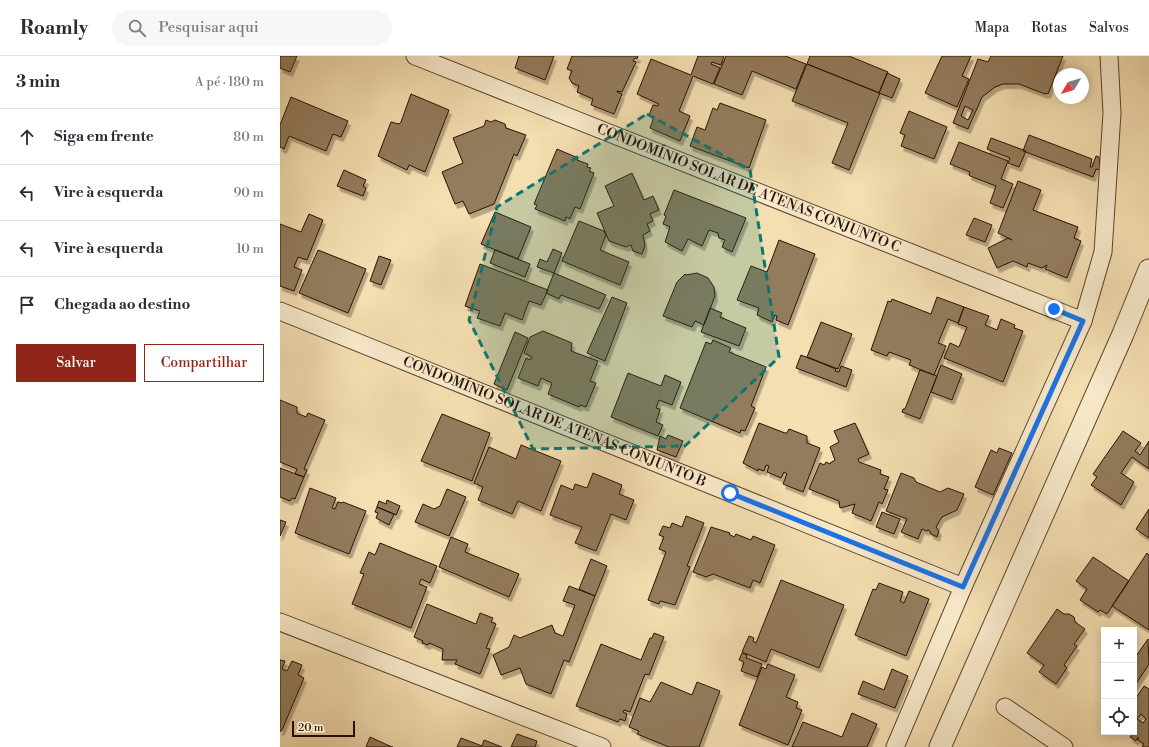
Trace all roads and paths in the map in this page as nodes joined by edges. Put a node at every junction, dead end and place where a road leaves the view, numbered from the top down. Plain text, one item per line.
1 (415, 56) edge
2 (1109, 56) edge
3 (1149, 270) edge
4 (280, 311) edge
5 (1083, 321) junction
6 (963, 587) junction
7 (280, 622) edge
8 (1005, 707) dead end
9 (602, 747) edge
10 (895, 747) edge
11 (940, 747) edge
12 (1064, 747) edge

1 - 5 street, CONDOMÍNIO SOLAR DE ATENAS CONJUNTO C
2 - 5 street
3 - 11 street
4 - 6 street, CONDOMÍNIO SOLAR DE ATENAS CONJUNTO B
5 - 6 street
6 - 10 street
7 - 9 street
8 - 12 street

